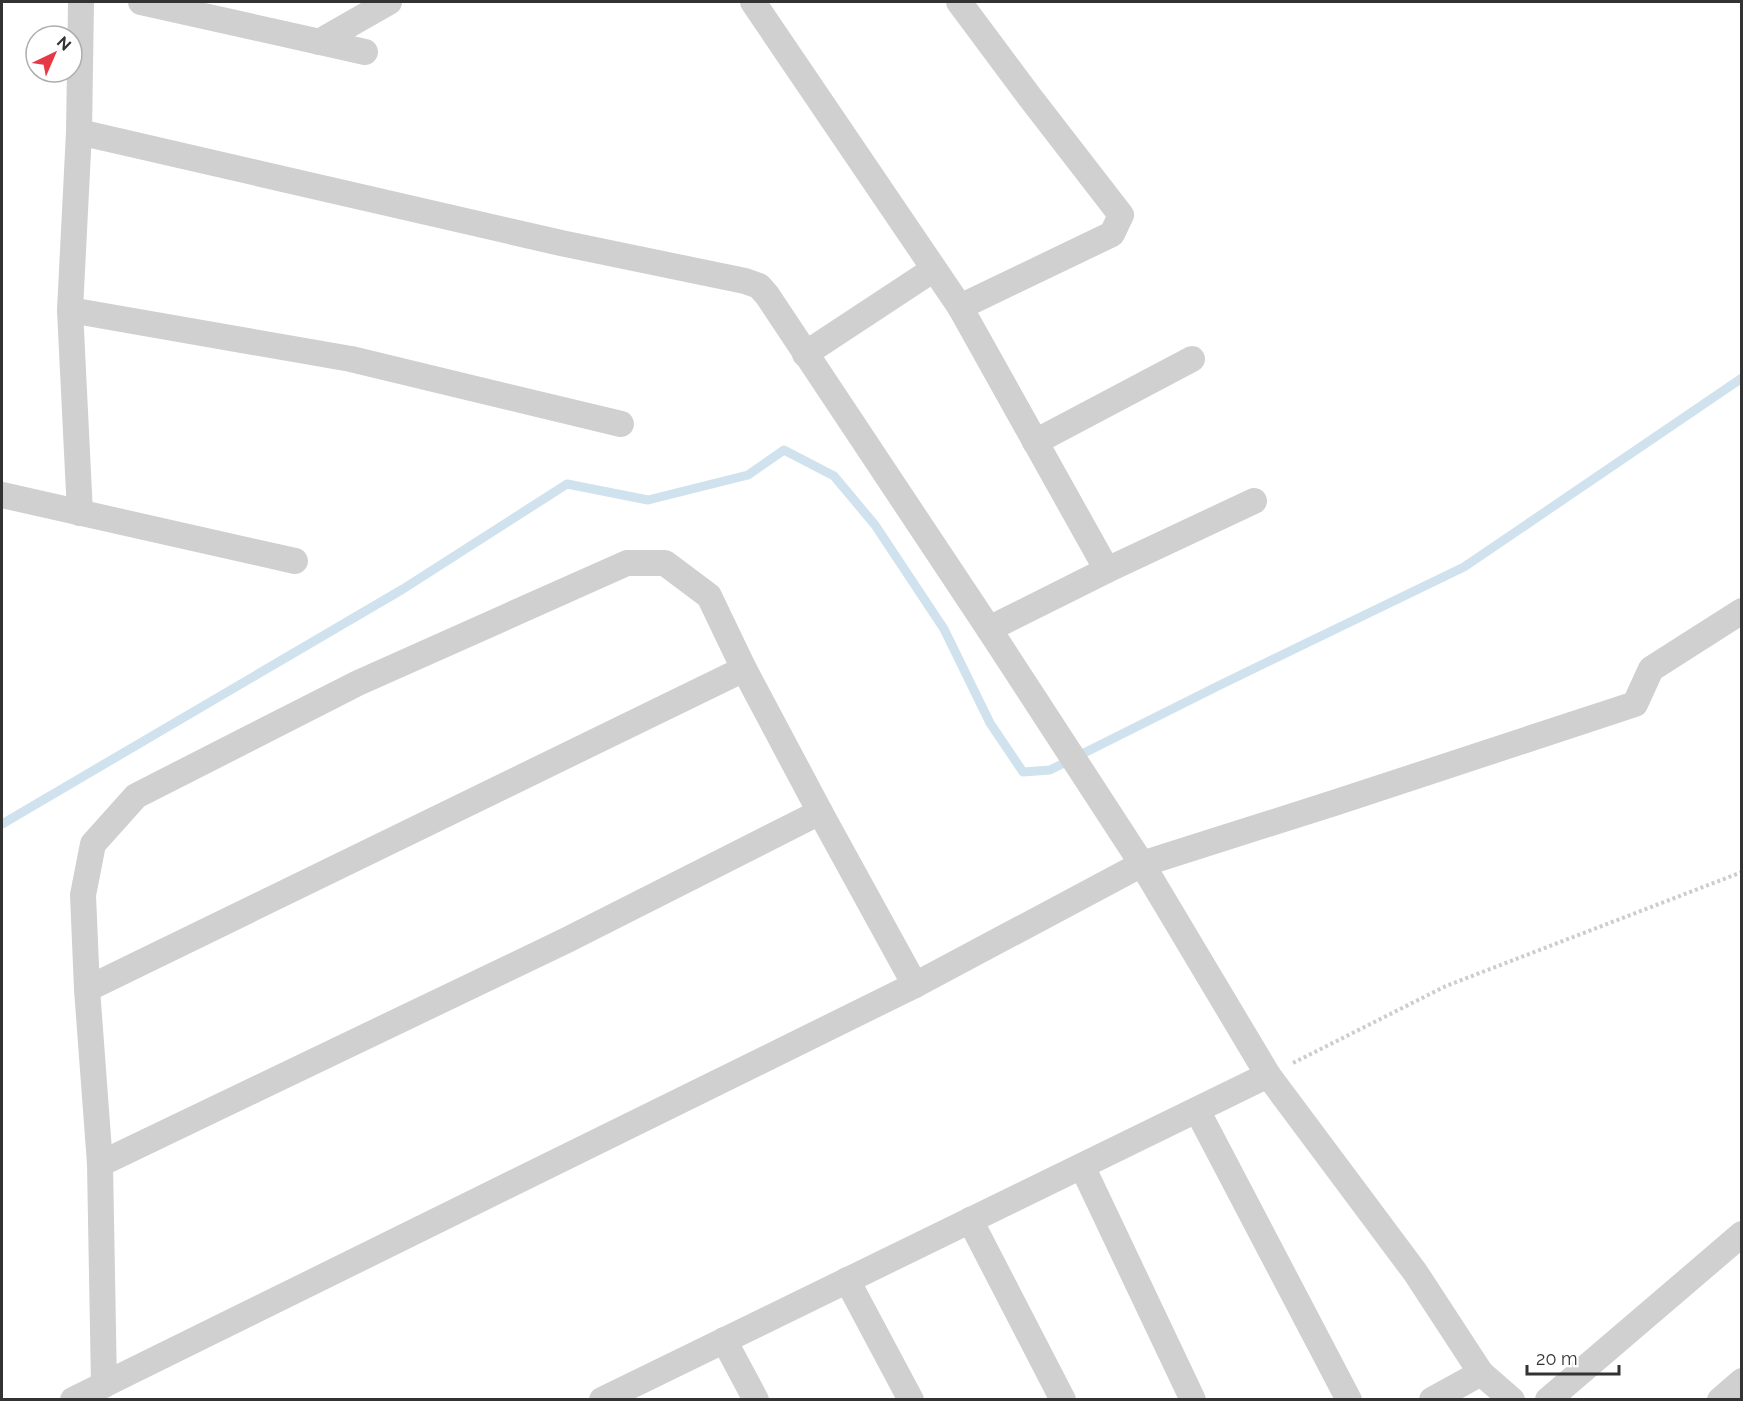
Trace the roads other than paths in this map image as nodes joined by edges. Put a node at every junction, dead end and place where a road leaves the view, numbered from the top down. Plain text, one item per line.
1 (81, 2) edge
2 (141, 2) edge
3 (389, 2) edge
4 (753, 2) edge
5 (959, 2) edge
6 (319, 42) junction
7 (365, 52) dead end
8 (80, 132) junction
9 (934, 269) junction
10 (960, 307) junction
11 (70, 310) junction
12 (806, 354) junction
13 (1192, 359) dead end
14 (621, 424) dead end
15 (1035, 442) junction
16 (2, 495) edge
17 (1254, 501) dead end
18 (80, 513) junction
19 (295, 561) dead end
20 (1107, 570) junction
21 (1742, 611) edge
22 (989, 629) junction
23 (744, 669) junction
24 (820, 812) junction
25 (1142, 864) junction
26 (915, 985) junction
27 (87, 989) junction
28 (1268, 1075) junction
29 (1197, 1110) junction
30 (100, 1164) junction
31 (1082, 1166) junction
32 (970, 1220) junction
33 (1742, 1234) edge
34 (848, 1280) junction
35 (724, 1340) junction
36 (1481, 1372) junction
37 (1742, 1381) edge
38 (104, 1385) junction
39 (608, 1398) edge
40 (73, 1400) edge
41 (756, 1400) edge
42 (911, 1400) edge
43 (1063, 1400) edge
44 (1193, 1400) edge
45 (1349, 1400) edge
46 (1432, 1400) edge
47 (1512, 1400) edge
48 (1548, 1400) edge
49 (1720, 1400) edge

1 - 8 street
2 - 6 street
3 - 6 street
4 - 9 street
5 - 10 street
6 - 7 street
8 - 11 street
8 - 12 street
9 - 10 street
9 - 12 street
10 - 15 street
11 - 14 street
11 - 18 street
12 - 22 street
13 - 15 street
15 - 20 street
16 - 18 street
17 - 20 street
18 - 19 street
20 - 22 street
21 - 25 street
22 - 25 street
23 - 24 street
23 - 27 street
23 - 27 street
24 - 26 street
24 - 30 street
25 - 26 street
25 - 28 street
26 - 38 street
27 - 30 street
28 - 29 street
28 - 36 street
29 - 31 street
29 - 45 street
30 - 38 street
31 - 32 street
31 - 44 street
32 - 34 street
32 - 43 street
33 - 48 street
34 - 35 street
34 - 42 street
35 - 39 street
35 - 41 street
36 - 46 street
36 - 47 street
37 - 49 street
38 - 40 street

